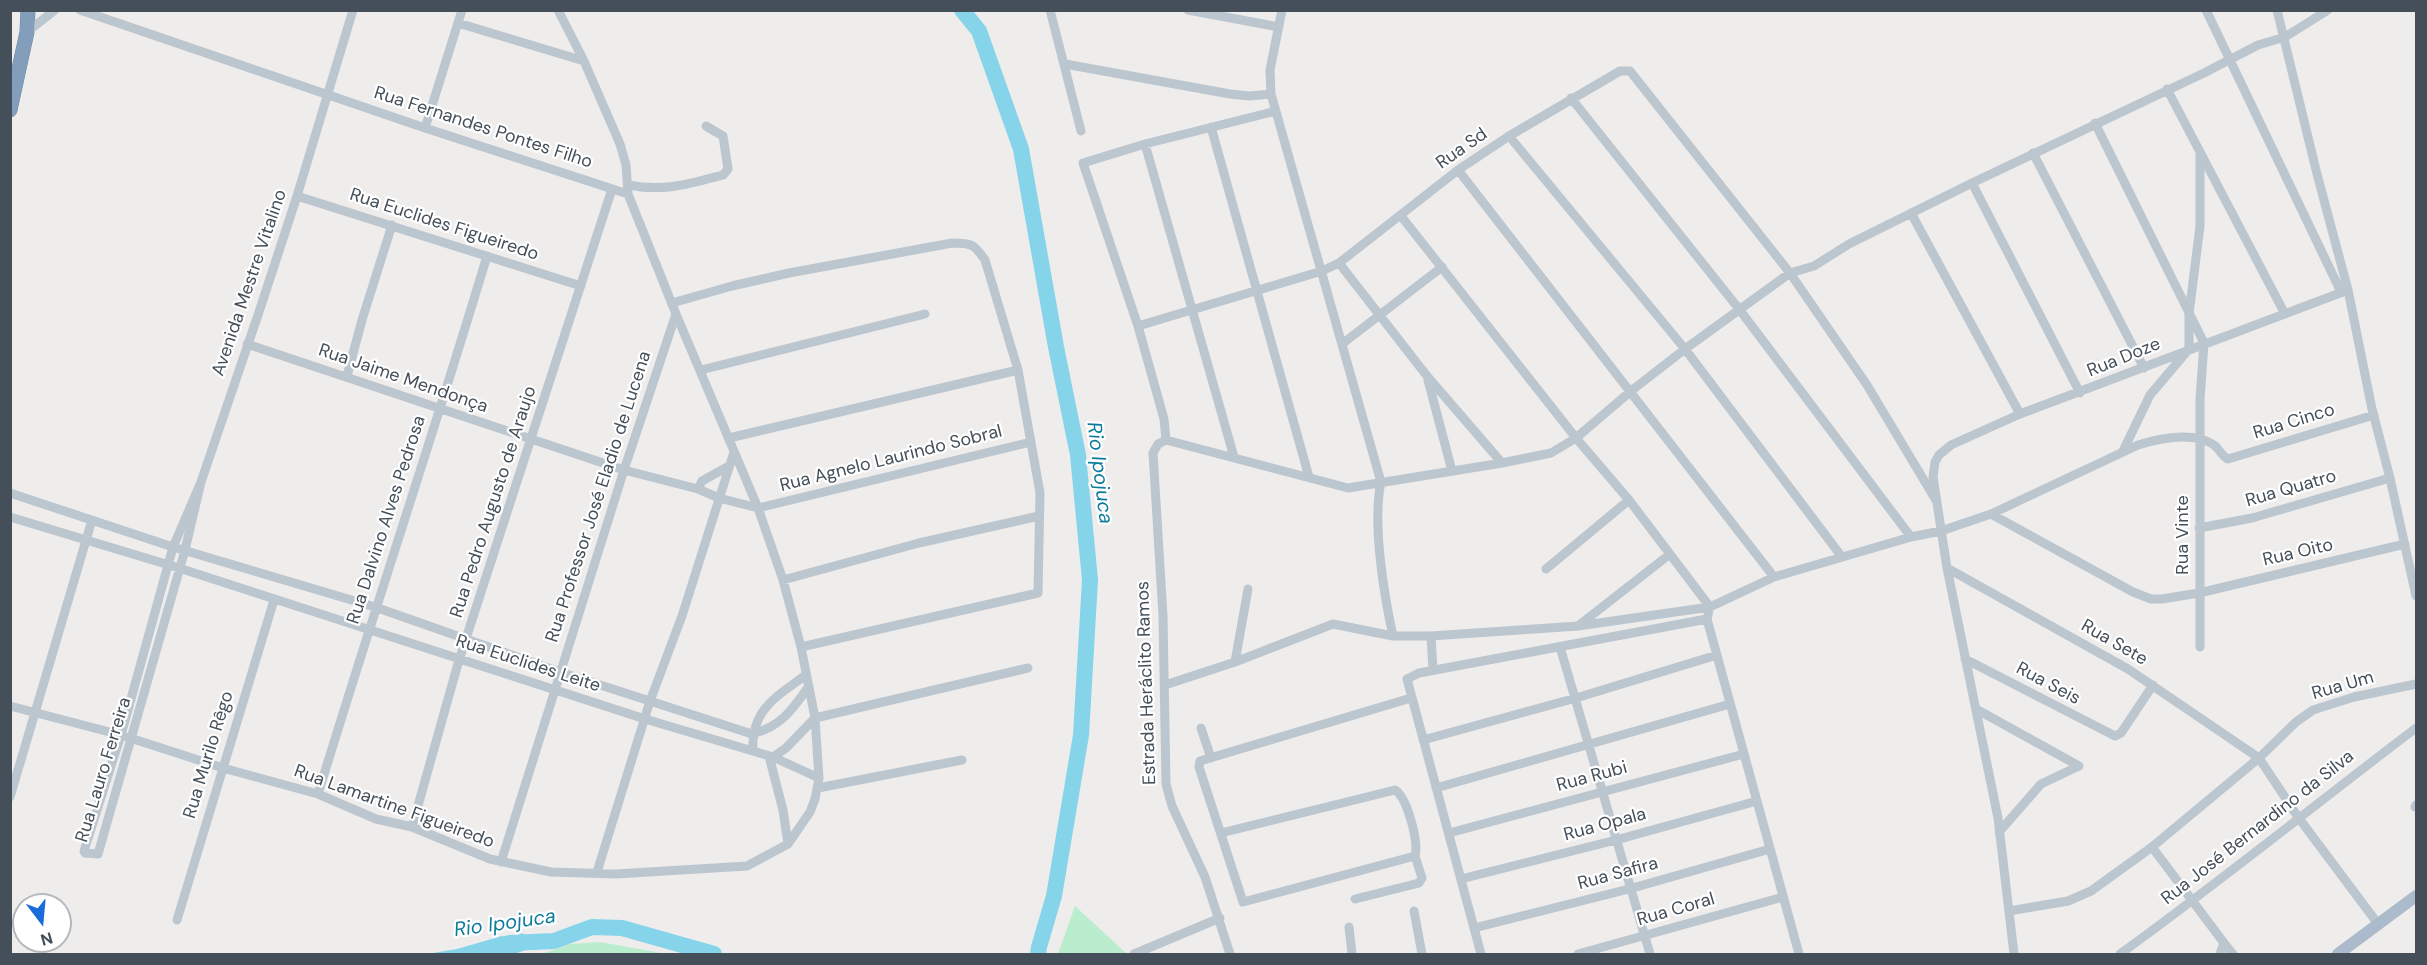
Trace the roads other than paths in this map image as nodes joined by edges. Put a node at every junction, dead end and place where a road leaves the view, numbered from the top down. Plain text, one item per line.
1 (28, 10) edge
2 (55, 10) edge
3 (80, 10) edge
4 (353, 10) edge
5 (462, 10) edge
6 (558, 10) edge
7 (1050, 10) edge
8 (1188, 10) edge
9 (1282, 10) edge
10 (2206, 10) edge
11 (2277, 10) edge
12 (2328, 10) edge
13 (458, 23) junction
14 (1279, 27) junction
15 (27, 32) junction
16 (2285, 37) junction
17 (2228, 60) junction
18 (584, 61) junction
19 (1065, 64) junction
20 (2167, 89) junction
21 (328, 93) junction
22 (1270, 94) junction
23 (1571, 98) junction
24 (10, 110) edge
25 (1276, 111) junction
26 (2095, 123) junction
27 (706, 126) dead end
28 (1211, 127) junction
29 (424, 128) junction
30 (1081, 131) dead end
31 (1509, 136) junction
32 (1145, 144) junction
33 (2033, 153) junction
34 (2200, 153) junction
35 (1458, 170) junction
36 (1972, 183) junction
37 (612, 189) junction
38 (628, 189) junction
39 (297, 196) junction
40 (1911, 213) junction
41 (1401, 216) junction
42 (392, 225) junction
43 (487, 256) junction
44 (1340, 263) junction
45 (1442, 267) junction
46 (1322, 272) junction
47 (1790, 273) junction
48 (581, 285) junction
49 (1256, 290) junction
50 (2344, 291) junction
51 (672, 303) junction
52 (1192, 309) junction
53 (1739, 309) junction
54 (676, 314) junction
55 (925, 314) dead end
56 (2189, 314) junction
57 (2285, 314) junction
58 (1380, 315) junction
59 (1138, 326) junction
60 (2204, 343) junction
61 (247, 344) junction
62 (1342, 344) junction
63 (1685, 349) junction
64 (2189, 350) junction
65 (2144, 368) junction
66 (701, 370) junction
67 (1018, 370) junction
68 (347, 376) junction
69 (1427, 376) junction
70 (1631, 391) junction
71 (2080, 393) junction
72 (441, 410) junction
73 (2020, 414) junction
74 (2374, 415) junction
75 (729, 438) junction
76 (1576, 438) junction
77 (532, 440) junction
78 (1166, 440) junction
79 (2201, 440) junction
80 (1031, 442) junction
81 (734, 452) junction
82 (2123, 452) junction
83 (1234, 457) junction
84 (1502, 463) junction
85 (729, 466) junction
86 (624, 470) junction
87 (1452, 471) junction
88 (1309, 477) junction
89 (2390, 478) junction
90 (201, 482) junction
91 (1381, 482) junction
92 (698, 489) junction
93 (10, 493) edge
94 (719, 498) junction
95 (1629, 500) junction
96 (1937, 502) junction
97 (758, 508) junction
98 (1991, 514) junction
99 (1039, 516) junction
100 (10, 517) edge
101 (92, 520) junction
102 (2199, 528) junction
103 (1941, 531) junction
104 (1911, 537) junction
105 (86, 541) junction
106 (2405, 544) junction
107 (173, 547) junction
108 (185, 550) junction
109 (1670, 554) junction
110 (1842, 556) junction
111 (167, 565) junction
112 (179, 568) junction
113 (1947, 568) junction
114 (1546, 569) dead end
115 (1774, 577) junction
116 (783, 580) junction
117 (1248, 589) dead end
118 (2199, 593) junction
119 (2416, 596) edge
120 (274, 600) junction
121 (375, 607) junction
122 (1710, 607) junction
123 (153, 619) junction
124 (1707, 619) junction
125 (164, 622) junction
126 (1578, 626) junction
127 (368, 630) junction
128 (1393, 636) junction
129 (1431, 636) junction
130 (466, 640) junction
131 (801, 647) junction
132 (1560, 647) junction
133 (2200, 647) dead end
134 (1717, 655) junction
135 (1965, 659) junction
136 (459, 660) junction
137 (1235, 662) junction
138 (1028, 668) dead end
139 (1433, 670) junction
140 (560, 672) junction
141 (806, 675) junction
142 (2416, 684) edge
143 (1165, 685) junction
144 (2153, 685) junction
145 (809, 686) junction
146 (554, 690) junction
147 (1411, 698) junction
148 (1576, 698) junction
149 (650, 700) junction
150 (1730, 705) junction
151 (10, 706) edge
152 (1976, 709) junction
153 (36, 714) junction
154 (816, 718) junction
155 (645, 719) junction
156 (1201, 728) dead end
157 (2416, 728) edge
158 (752, 734) junction
159 (121, 735) junction
160 (132, 739) junction
161 (1424, 740) junction
162 (1590, 745) junction
163 (753, 751) junction
164 (1744, 754) junction
165 (771, 756) junction
166 (1211, 758) junction
167 (2259, 758) junction
168 (962, 760) dead end
169 (223, 768) junction
170 (818, 783) junction
171 (1436, 788) junction
172 (1603, 792) junction
173 (318, 794) junction
174 (10, 797) edge
175 (1757, 801) junction
176 (2298, 817) junction
177 (412, 827) junction
178 (1999, 832) junction
179 (1221, 833) junction
180 (1449, 833) junction
181 (1616, 840) junction
182 (788, 844) junction
183 (2152, 847) junction
184 (1770, 849) junction
185 (1415, 856) junction
186 (501, 862) junction
187 (597, 873) junction
188 (1461, 879) junction
189 (1629, 889) junction
190 (2416, 896) edge
191 (1783, 897) junction
192 (1355, 899) dead end
193 (2194, 901) junction
194 (1414, 911) dead end
195 (2009, 911) junction
196 (1220, 918) junction
197 (177, 920) dead end
198 (2378, 924) junction
199 (1349, 927) dead end
200 (1474, 928) junction
201 (1644, 936) junction
202 (2224, 943) junction
203 (1134, 954) edge
204 (1230, 954) edge
205 (1352, 954) edge
206 (1422, 954) edge
207 (1481, 954) edge
208 (1578, 954) edge
209 (1650, 954) edge
210 (1799, 954) edge
211 (2014, 954) edge
212 (2120, 954) edge
213 (2220, 954) edge
214 (2233, 954) edge
215 (2338, 954) edge

1 - 15 highway
2 - 15 street
3 - 21 street, Rua Fernandes Pontes Filho
4 - 21 street, Avenida Mestre Vitalino
5 - 13 street
6 - 18 street
7 - 19 street
8 - 14 street
9 - 14 street
10 - 17 street
11 - 16 street
12 - 16 street
13 - 18 street
13 - 29 street
14 - 22 street
15 - 24 highway
16 - 17 street
16 - 50 street
17 - 20 street
17 - 50 street
18 - 38 street
19 - 22 street
19 - 30 street
20 - 26 street
20 - 34 street
21 - 29 street, Rua Fernandes Pontes Filho
21 - 39 street, Avenida Mestre Vitalino
22 - 25 street
23 - 31 street, Rua Sd
23 - 47 street, Rua Sd
23 - 53 street
25 - 28 street
25 - 46 street
26 - 33 street
26 - 56 street
27 - 38 street, Rua Fernandes Pontes Filho
28 - 32 street
28 - 49 street
29 - 37 street, Rua Fernandes Pontes Filho
31 - 35 street, Rua Sd
31 - 63 street
32 - 52 street
32 - 59 street
33 - 36 street
33 - 65 street
34 - 56 street
34 - 57 street
35 - 41 street, Rua Sd
35 - 70 street
36 - 40 street
36 - 71 street
37 - 38 street, Rua Fernandes Pontes Filho
37 - 48 street, Rua Pedro Augusto de Araujo
38 - 51 street
39 - 42 street, Rua Euclides Figueiredo
39 - 61 street, Avenida Mestre Vitalino
40 - 47 street
40 - 73 street
41 - 44 street, Rua Sd
41 - 45 street
42 - 43 street, Rua Euclides Figueiredo
42 - 68 street
43 - 48 street, Rua Euclides Figueiredo
43 - 72 street, Rua Dalvino Alves Pedrosa
44 - 46 street, Rua Sd
44 - 58 street
45 - 58 street
45 - 76 street
46 - 49 street, Rua Sd
46 - 62 street
47 - 53 street
47 - 96 street
48 - 77 street, Rua Pedro Augusto de Araujo
49 - 52 street, Rua Sd
49 - 88 street
50 - 57 street, Rua Doze
50 - 74 street
51 - 54 street
51 - 67 street
52 - 59 street, Rua Sd
52 - 83 street
53 - 63 street
53 - 104 street
54 - 66 street
54 - 86 street, Rua Professor José Eladio de Lucena
55 - 66 street
56 - 60 street
56 - 64 street
57 - 60 street, Rua Doze
58 - 62 street
58 - 69 street
59 - 78 street
60 - 64 street, Rua Doze
60 - 79 street, Rua Vinte
61 - 68 street, Rua Jaime Mendonça
61 - 90 street, Avenida Mestre Vitalino
62 - 91 street
63 - 70 street
63 - 110 street
64 - 65 street, Rua Doze
64 - 82 street
65 - 71 street, Rua Doze
66 - 75 street
67 - 75 street
67 - 80 street
68 - 72 street, Rua Jaime Mendonça
69 - 84 street
69 - 87 street
70 - 76 street
70 - 115 street
71 - 73 street, Rua Doze
72 - 77 street, Rua Jaime Mendonça
72 - 121 street, Rua Dalvino Alves Pedrosa
73 - 96 street, Rua Doze
74 - 79 street, Rua Cinco
74 - 89 street
75 - 81 street
76 - 84 street
76 - 95 street
77 - 86 street, Rua Jaime Mendonça
77 - 130 street, Rua Pedro Augusto de Araujo
78 - 83 street
78 - 143 street, Estrada Heráclito Ramos
79 - 82 street
79 - 102 street, Rua Vinte
80 - 97 street, Rua Agnelo Laurindo Sobral
80 - 99 street
81 - 85 street
81 - 97 street
82 - 98 street
83 - 88 street
84 - 87 street
85 - 92 street
85 - 94 street
86 - 92 street, Rua Jaime Mendonça
86 - 140 street, Rua Professor José Eladio de Lucena
87 - 91 street
88 - 91 street
89 - 102 street, Rua Quatro
89 - 106 street
90 - 107 street, Avenida Mestre Vitalino
90 - 108 street, Avenida Mestre Vitalino
91 - 128 street
92 - 94 street, Rua Jaime Mendonça
93 - 101 street, Rua Euclides Leite
94 - 97 street, Rua Jaime Mendonça
94 - 149 street
95 - 109 street
95 - 114 street
96 - 103 street
97 - 116 street
98 - 103 street
98 - 118 street, Rua Oito
99 - 116 street
99 - 131 street
100 - 105 street, Rua Euclides Leite
101 - 105 street
101 - 107 street, Rua Euclides Leite
102 - 118 street, Rua Vinte
103 - 104 street
103 - 113 street
104 - 110 street
105 - 111 street, Rua Euclides Leite
105 - 153 street
106 - 118 street, Rua Oito
106 - 119 street
107 - 108 street, Rua Euclides Leite
107 - 111 street, Rua Lauro Ferreira
108 - 112 street, Rua Lauro Ferreira
108 - 121 street, Rua Euclides Leite
109 - 122 street
109 - 126 street
110 - 115 street
111 - 112 street, Rua Euclides Leite
111 - 123 street, Rua Lauro Ferreira
112 - 120 street, Rua Euclides Leite
112 - 125 street, Rua Lauro Ferreira
113 - 135 street
113 - 144 street, Rua Sete
115 - 122 street
116 - 131 street
117 - 137 street
118 - 133 street, Rua Vinte
120 - 127 street, Rua Euclides Leite
120 - 169 street, Rua Murilo Rêgo
121 - 127 street, Rua Dalvino Alves Pedrosa
121 - 130 street, Rua Euclides Leite
122 - 124 street
122 - 126 street
123 - 125 street
123 - 159 street, Rua Lauro Ferreira
124 - 132 street
124 - 134 street
125 - 160 street, Rua Lauro Ferreira
126 - 129 street
127 - 136 street, Rua Euclides Leite
127 - 173 street, Rua Dalvino Alves Pedrosa
128 - 129 street
128 - 137 street
129 - 139 street
130 - 136 street, Rua Pedro Augusto de Araujo
130 - 140 street, Rua Euclides Leite
131 - 141 street
132 - 139 street
132 - 148 street
134 - 148 street
134 - 150 street
135 - 144 street, Rua Seis
135 - 152 street
136 - 146 street, Rua Euclides Leite
136 - 177 street, Rua Pedro Augusto de Araujo
137 - 143 street
138 - 154 street
139 - 147 street
140 - 146 street, Rua Professor José Eladio de Lucena
140 - 149 street, Rua Euclides Leite
141 - 145 street
141 - 158 street
142 - 167 street, Rua Um
143 - 196 street, Estrada Heráclito Ramos
144 - 167 street, Rua Sete
145 - 154 street
145 - 158 street
146 - 155 street, Rua Euclides Leite
146 - 186 street, Rua Professor José Eladio de Lucena
147 - 161 street
147 - 166 street
148 - 161 street
148 - 162 street
149 - 155 street
149 - 158 street, Rua Euclides Leite
150 - 162 street
150 - 164 street
151 - 153 street, Rua Lamartine Figueiredo
152 - 178 street
152 - 178 street
153 - 159 street, Rua Lamartine Figueiredo
153 - 174 street
154 - 165 street
154 - 170 street
155 - 163 street, Rua Euclides Leite
155 - 187 street
156 - 166 street
157 - 176 street, Rua José Bernardino da Silva
158 - 163 street
159 - 160 street, Rua Lamartine Figueiredo
159 - 160 street, Rua Lauro Ferreira
160 - 169 street, Rua Lamartine Figueiredo
161 - 171 street
162 - 171 street
162 - 172 street
163 - 165 street, Rua Euclides Leite
164 - 172 street, Rua Rubi
164 - 175 street
165 - 170 street, Rua Euclides Leite
165 - 182 street
166 - 179 street
167 - 176 street
167 - 183 street, Rua Um
168 - 170 street
169 - 173 street, Rua Lamartine Figueiredo
169 - 197 street, Rua Murilo Rêgo
170 - 182 street
171 - 180 street
172 - 180 street, Rua Rubi
172 - 181 street
173 - 177 street, Rua Lamartine Figueiredo
175 - 181 street, Rua Opala
175 - 184 street
176 - 193 street, Rua José Bernardino da Silva
176 - 198 street
177 - 186 street, Rua Lamartine Figueiredo
178 - 195 street
179 - 185 street
179 - 185 street
180 - 188 street
181 - 188 street, Rua Opala
181 - 189 street
182 - 187 street, Rua Lamartine Figueiredo
183 - 193 street
183 - 195 street, Rua Um
184 - 189 street, Rua Safira
184 - 191 street
185 - 192 street
186 - 187 street, Rua Lamartine Figueiredo
188 - 200 street
189 - 200 street, Rua Safira
189 - 201 street
190 - 198 main road
191 - 201 street, Rua Coral
191 - 210 street
193 - 202 street
193 - 212 street, Rua José Bernardino da Silva
194 - 206 street
195 - 211 street
196 - 203 street
196 - 204 street, Estrada Heráclito Ramos
198 - 215 main road
199 - 205 street
200 - 207 street
201 - 208 street, Rua Coral
201 - 209 street
202 - 213 street
202 - 214 street

